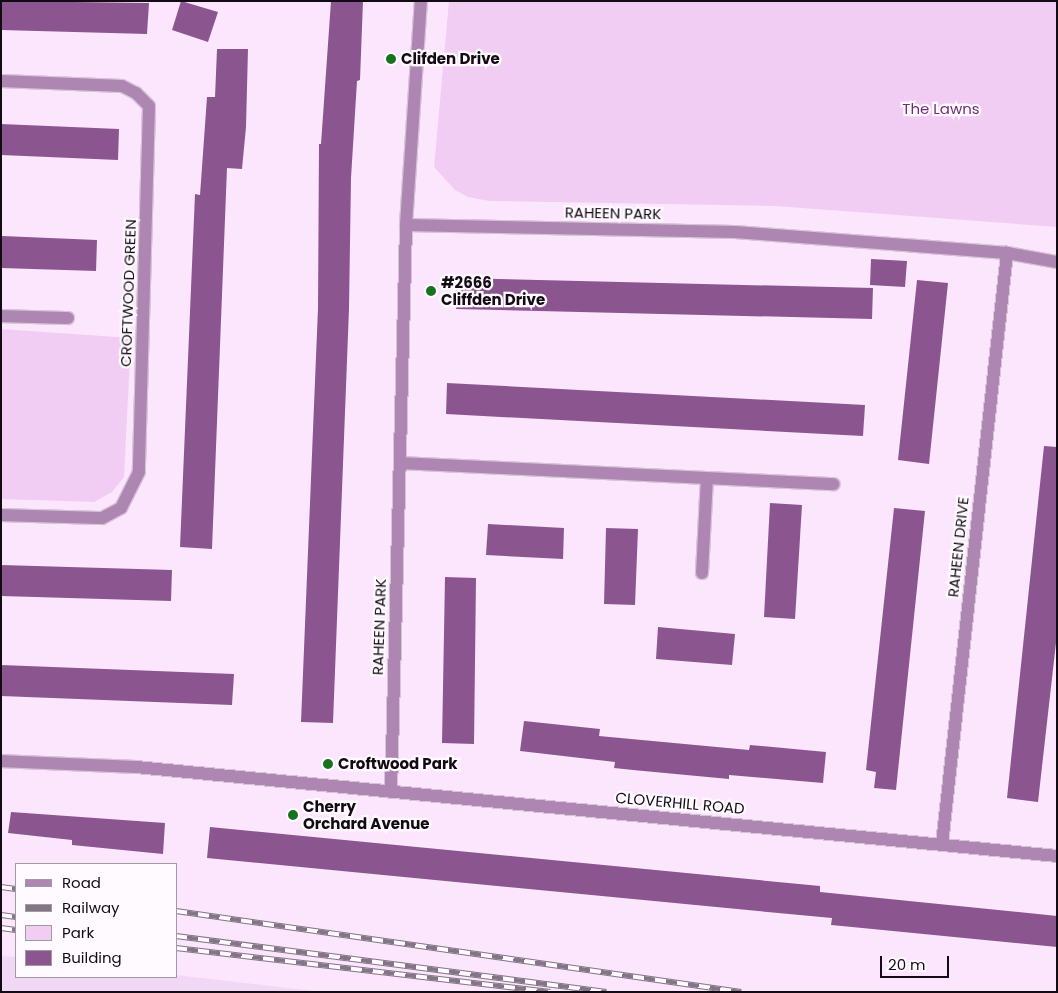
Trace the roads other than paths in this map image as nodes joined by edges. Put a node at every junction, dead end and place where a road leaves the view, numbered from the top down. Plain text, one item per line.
1 (421, 1) edge
2 (1, 80) edge
3 (406, 225) junction
4 (1007, 253) junction
5 (1057, 262) edge
6 (1, 316) edge
7 (68, 318) dead end
8 (401, 463) junction
9 (706, 478) junction
10 (832, 484) dead end
11 (1, 515) edge
12 (702, 573) dead end
13 (1, 761) edge
14 (391, 792) junction
15 (942, 844) junction
16 (1057, 856) edge

1 - 3 street
2 - 11 street, CROFTWOOD GREEN
3 - 4 street, RAHEEN PARK
3 - 8 street, RAHEEN PARK
4 - 5 street, RAHEEN PARK
4 - 15 street, RAHEEN DRIVE
6 - 7 street
8 - 9 street
8 - 14 street, RAHEEN PARK
9 - 10 street
9 - 12 street
13 - 14 street, CLOVERHILL ROAD
14 - 15 street, CLOVERHILL ROAD
15 - 16 street, CLOVERHILL ROAD

